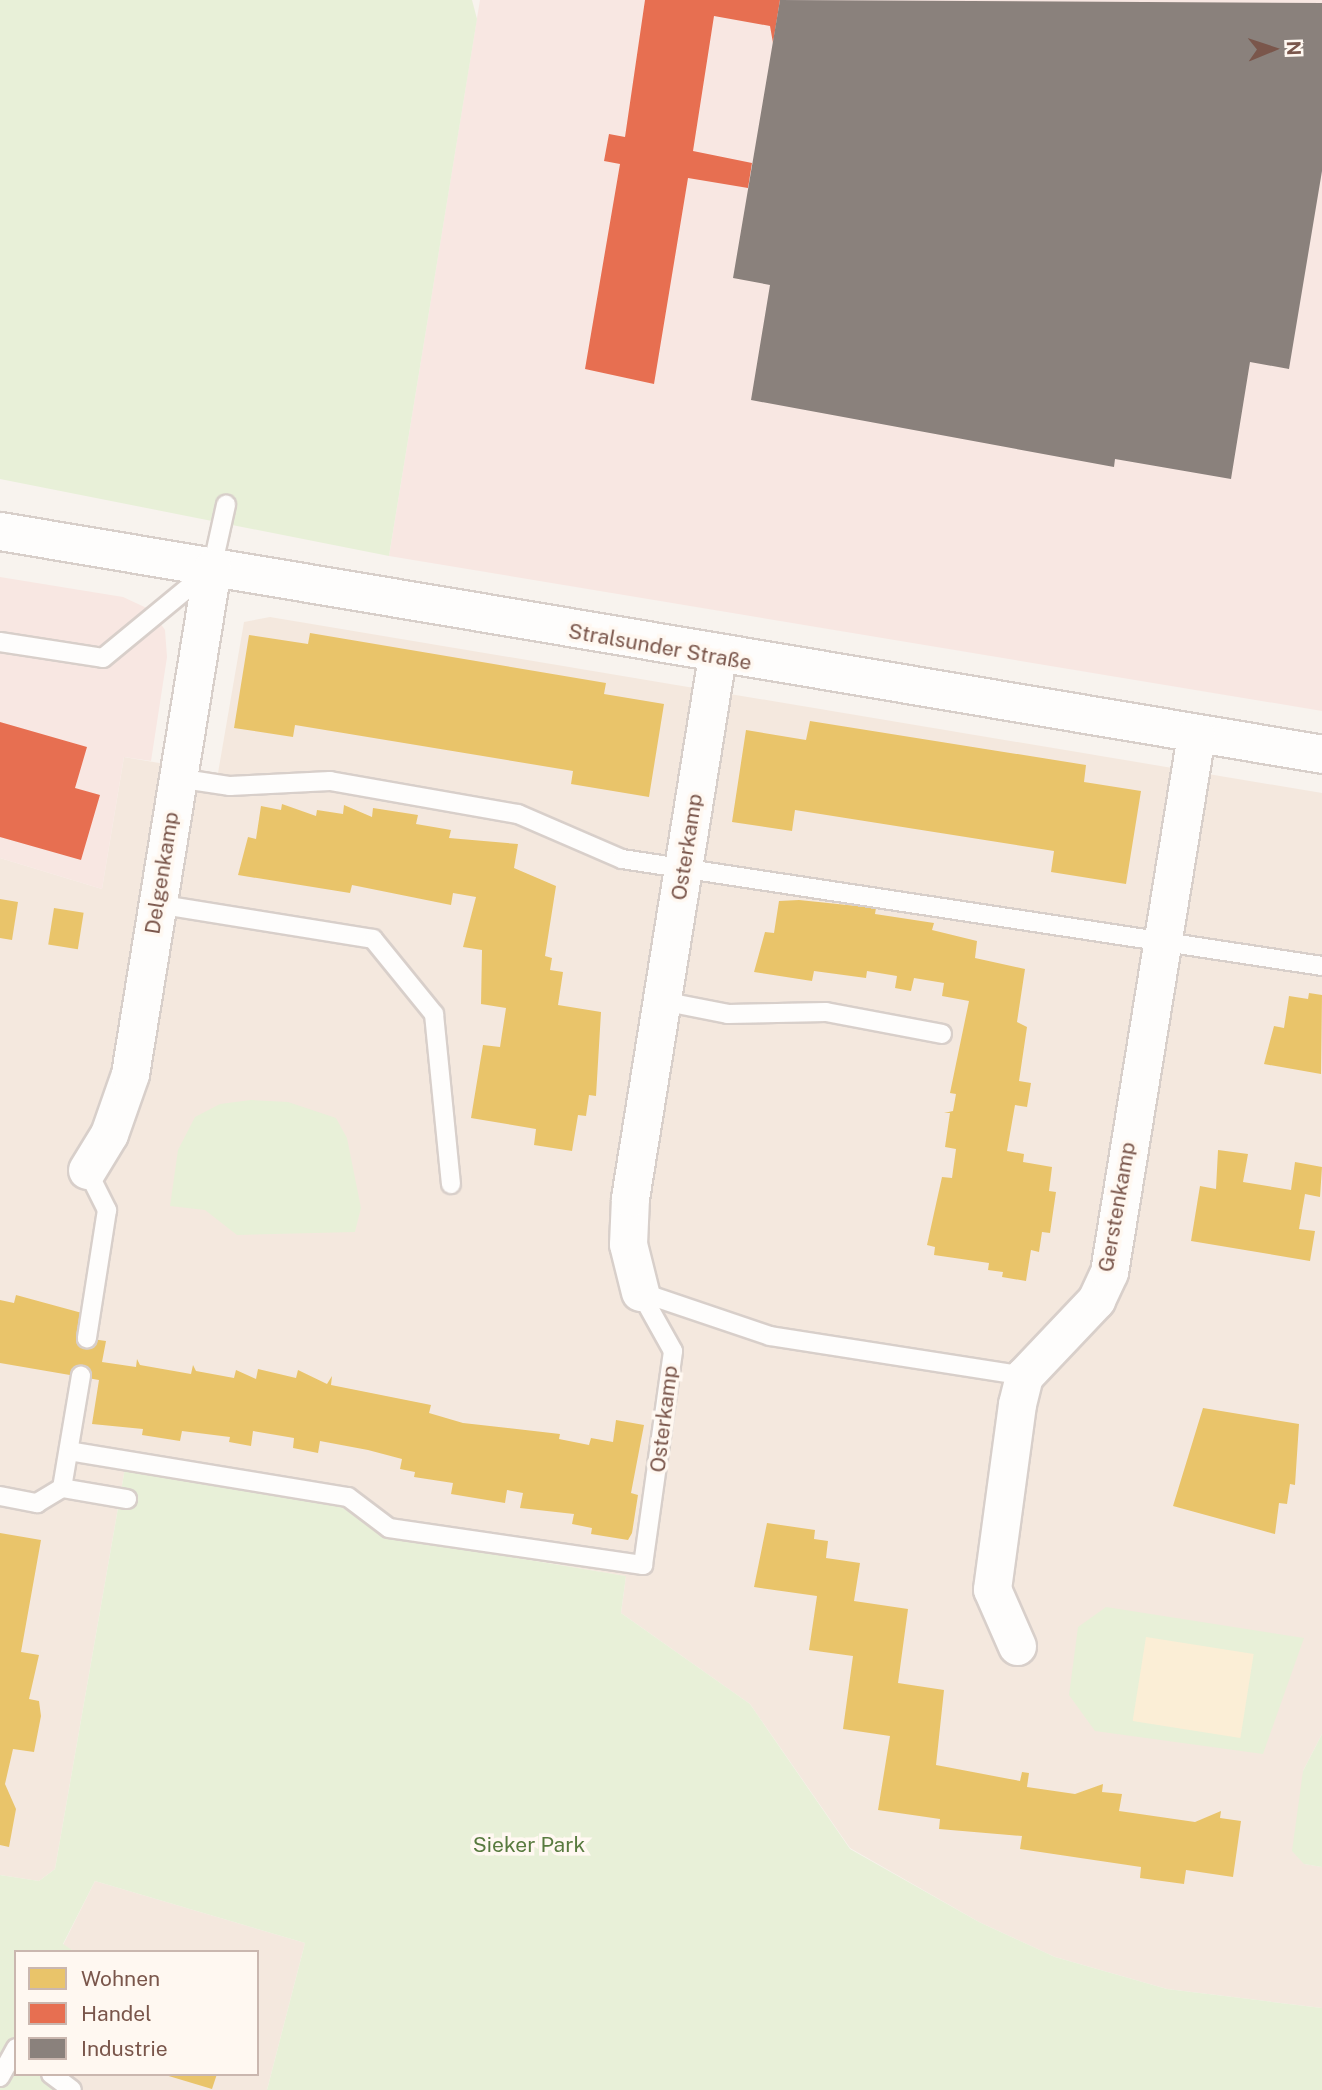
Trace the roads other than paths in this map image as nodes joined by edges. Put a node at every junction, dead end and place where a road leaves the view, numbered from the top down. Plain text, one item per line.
1 (226, 505) dead end
2 (0, 531) edge
3 (212, 568) junction
4 (0, 642) edge
5 (717, 656) junction
6 (1196, 735) junction
7 (1322, 754) edge
8 (177, 778) junction
9 (684, 869) junction
10 (157, 904) junction
11 (1161, 942) junction
12 (1322, 966) edge
13 (662, 1000) junction
14 (942, 1034) dead end
15 (88, 1170) joint
16 (451, 1184) dead end
17 (640, 1292) junction
18 (88, 1338) dead end
19 (81, 1376) dead end
20 (1024, 1376) junction
21 (69, 1451) junction
22 (62, 1489) junction
23 (0, 1496) edge
24 (127, 1499) dead end
25 (1017, 1646) dead end
26 (14, 2052) edge
27 (54, 2076) edge
28 (0, 2077) edge
29 (72, 2090) edge

1 - 3 lane
2 - 3 street, Stralsunder Straße
3 - 4 lane
3 - 5 street, Stralsunder Straße
3 - 8 street, Delgenkamp
5 - 6 street, Stralsunder Straße
5 - 9 street, Osterkamp
6 - 7 street, Stralsunder Straße
6 - 11 street, Gerstenkamp
8 - 9 lane
8 - 10 street, Delgenkamp
9 - 11 lane
9 - 13 street, Osterkamp
10 - 15 street, Delgenkamp
10 - 16 lane
11 - 12 lane
11 - 20 street, Gerstenkamp
13 - 14 lane
13 - 17 street, Osterkamp
15 - 18 lane
17 - 20 lane
17 - 21 lane, Osterkamp
19 - 21 lane
20 - 25 street
21 - 22 lane
22 - 23 lane
22 - 24 lane
26 - 28 lane
27 - 29 lane

